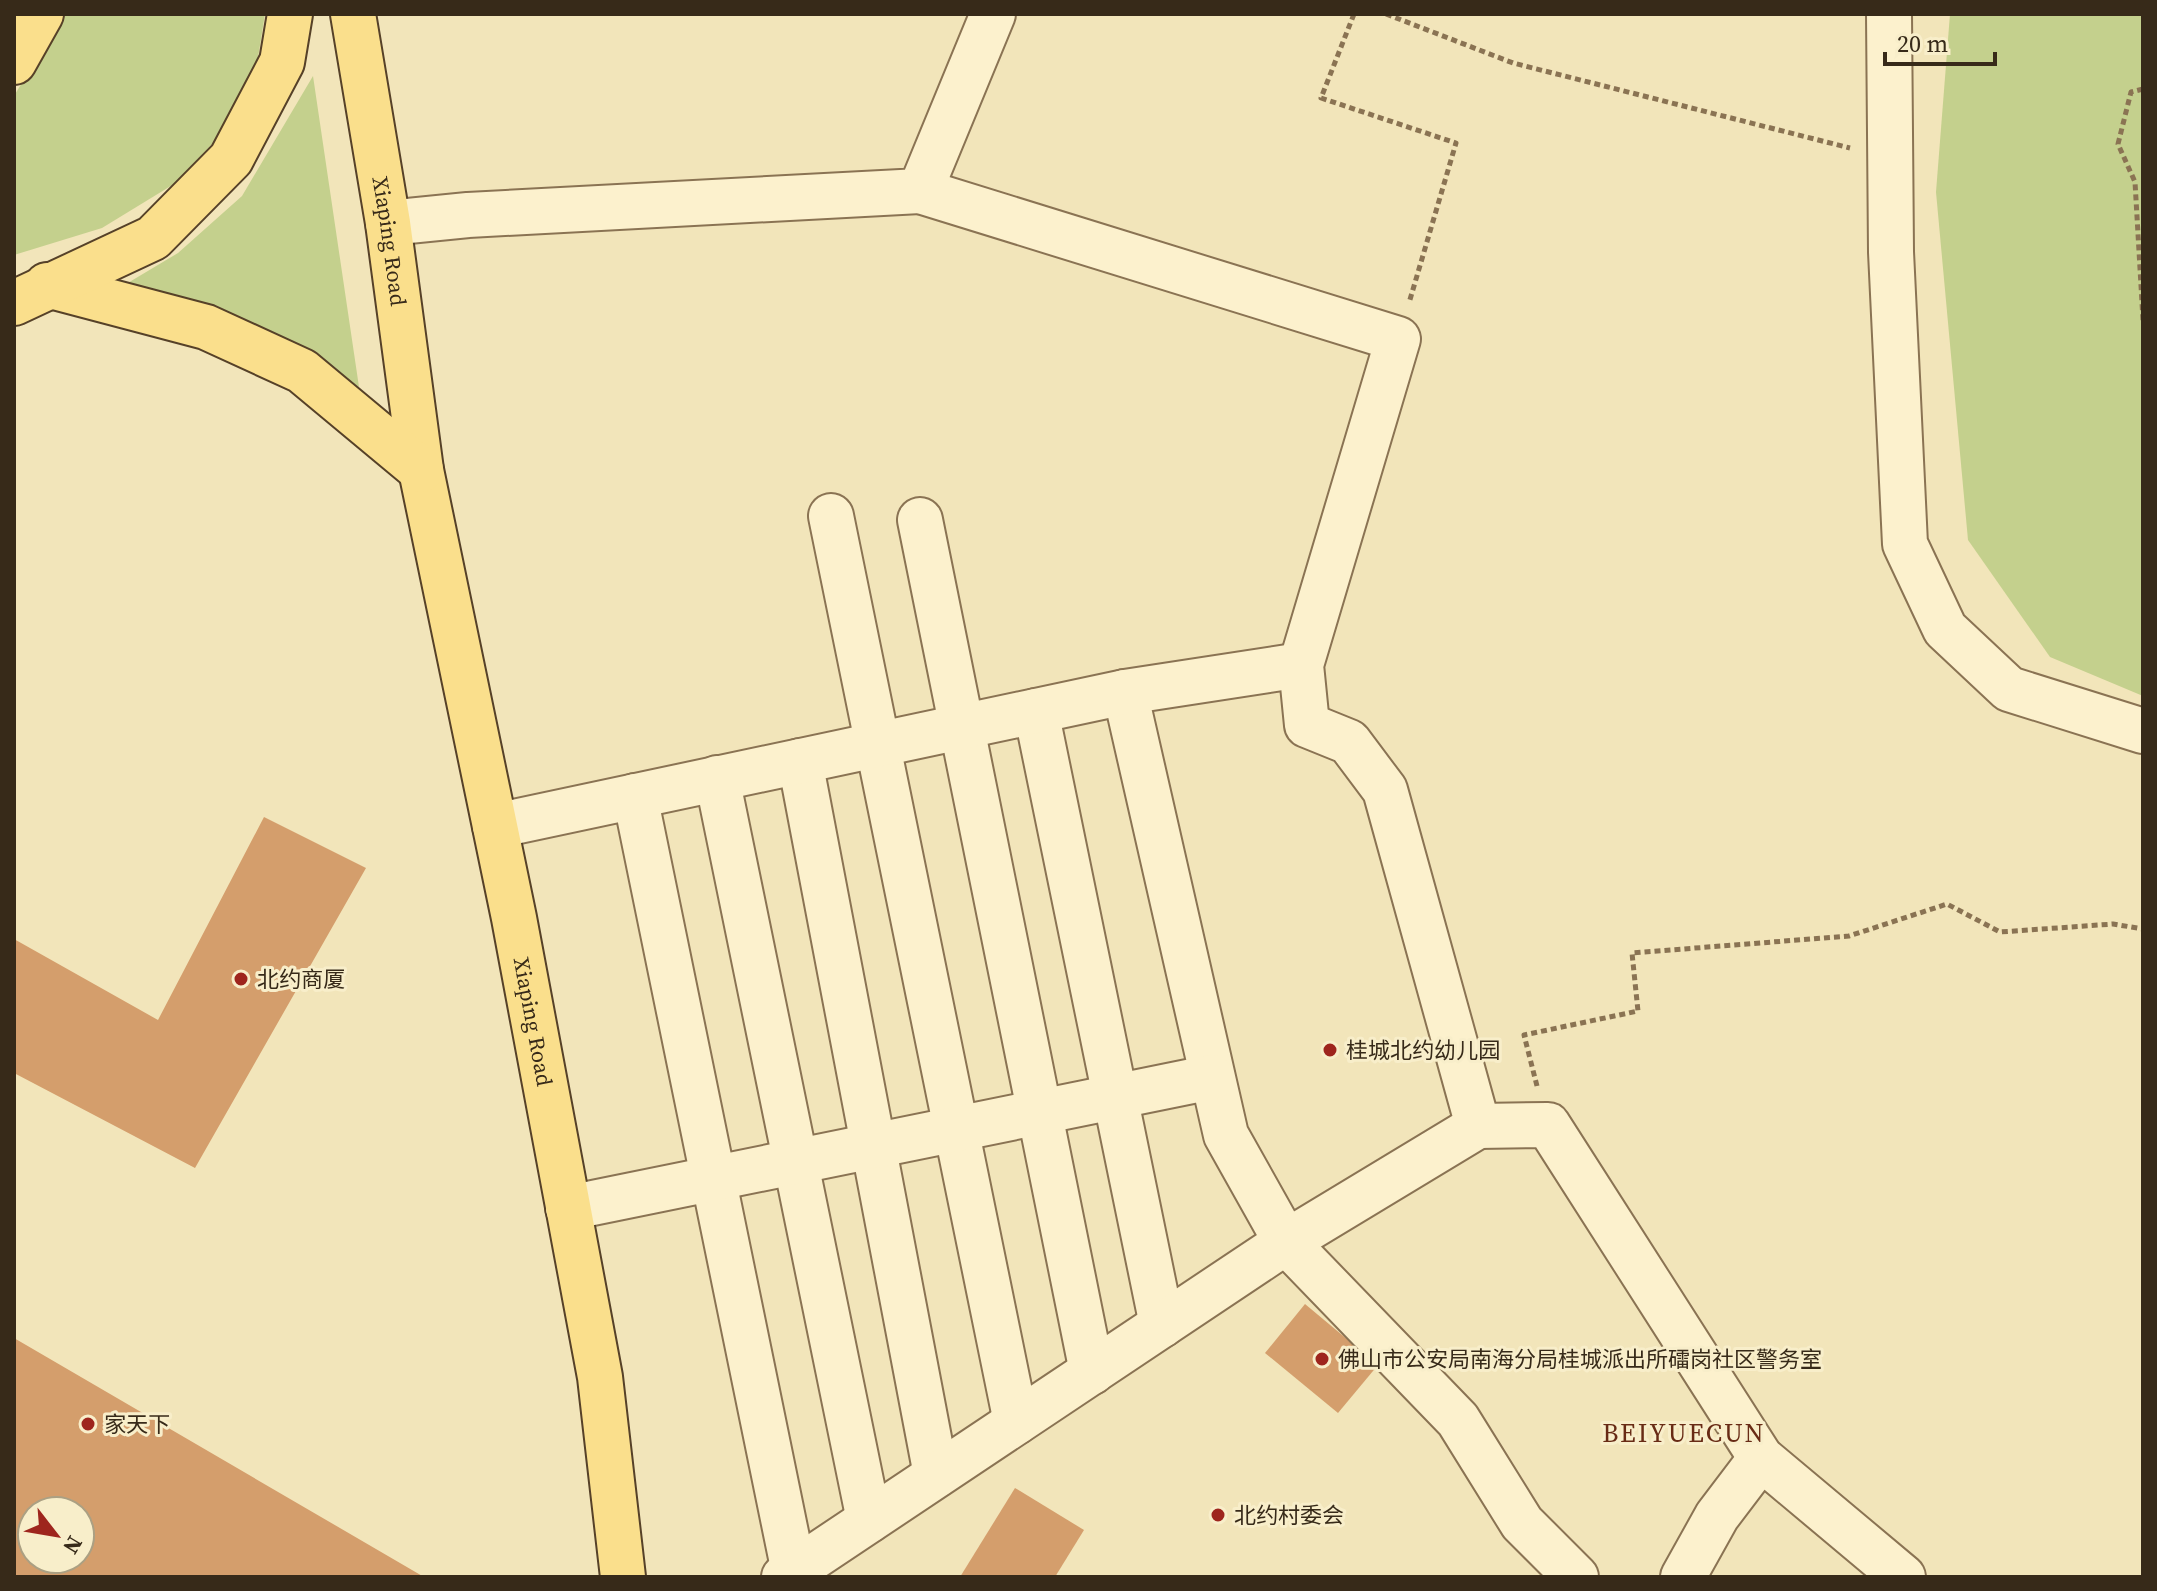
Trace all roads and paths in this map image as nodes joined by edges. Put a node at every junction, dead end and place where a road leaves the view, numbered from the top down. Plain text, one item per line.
1 (41, 14) edge
2 (290, 14) edge
3 (353, 14) edge
4 (993, 14) edge
5 (1354, 14) edge
6 (1386, 14) edge
7 (1889, 14) edge
8 (14, 62) edge
9 (2143, 89) edge
10 (1890, 158) junction
11 (2143, 180) edge
12 (2135, 182) junction
13 (920, 191) junction
14 (388, 223) junction
15 (30, 294) edge
16 (2143, 320) edge
17 (1398, 339) junction
18 (421, 470) junction
19 (831, 516) dead end
20 (920, 520) dead end
21 (1301, 665) junction
22 (1125, 692) junction
23 (1036, 711) junction
24 (961, 727) junction
25 (2143, 731) edge
26 (878, 745) junction
27 (800, 761) junction
28 (717, 778) junction
29 (635, 796) junction
30 (495, 826) junction
31 (2143, 929) edge
32 (1212, 1077) junction
33 (1115, 1097) junction
34 (1040, 1113) junction
35 (1548, 1125) junction
36 (1478, 1126) junction
37 (957, 1129) junction
38 (874, 1146) junction
39 (796, 1162) junction
40 (714, 1179) junction
41 (568, 1208) junction
42 (1286, 1242) junction
43 (1162, 1325) junction
44 (1092, 1372) junction
45 (1016, 1422) junction
46 (1761, 1458) junction
47 (936, 1475) junction
48 (869, 1520) junction
49 (842, 1561) edge
50 (791, 1575) edge
51 (623, 1577) edge
52 (1576, 1577) edge
53 (1683, 1577) edge
54 (1903, 1577) edge

1 - 8 main road
2 - 15 main road
3 - 14 main road, Xiaping Road
4 - 13 street
5 - 17 path
6 - 10 path
7 - 10 street
9 - 12 path
10 - 25 street
11 - 12 path
12 - 16 path
13 - 14 street
13 - 17 street
14 - 18 main road, Xiaping Road
15 - 18 main road
17 - 21 street
18 - 30 main road, Xiaping Road
19 - 26 street
20 - 24 street
21 - 22 street
21 - 36 street
22 - 23 street
22 - 32 street
23 - 24 street
23 - 33 street
24 - 26 street
24 - 34 street
26 - 27 street
26 - 37 street
27 - 28 street
27 - 38 street
28 - 29 street
28 - 39 street
29 - 30 street
29 - 40 street
30 - 41 main road, Xiaping Road
31 - 35 path
32 - 33 street
32 - 42 street
33 - 34 street
33 - 43 street
34 - 37 street
34 - 44 street
35 - 36 street
35 - 46 street
36 - 42 street
37 - 38 street
37 - 45 street
38 - 39 street
38 - 47 street
39 - 40 street
39 - 48 street
40 - 41 street
40 - 50 street
41 - 51 main road, Xiaping Road
42 - 43 street
42 - 52 street
43 - 44 street
44 - 45 street
45 - 47 street
46 - 53 street
46 - 54 street
47 - 48 street
48 - 49 street
49 - 50 street

